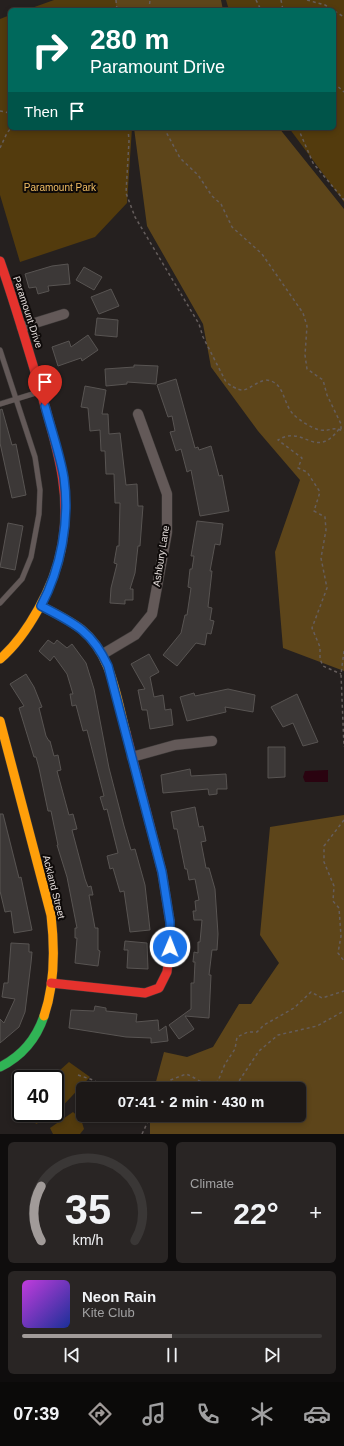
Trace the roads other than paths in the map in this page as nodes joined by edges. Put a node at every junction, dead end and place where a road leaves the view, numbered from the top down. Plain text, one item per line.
1 (0, 261) edge
2 (64, 314) dead end
3 (22, 327) junction
4 (0, 350) edge
5 (41, 392) junction
6 (16, 399) junction
7 (0, 404) edge
8 (138, 414) dead end
9 (0, 603) edge
10 (41, 606) junction
11 (102, 654) junction
12 (0, 659) edge
13 (0, 721) edge
14 (212, 741) dead end
15 (132, 757) junction
16 (51, 983) junction
17 (0, 1068) edge

1 - 3 street, Paramount Drive
2 - 3 street
3 - 5 street, Paramount Drive
4 - 6 lane
5 - 6 lane
5 - 10 street, Paramount Drive
6 - 7 lane
6 - 9 lane
8 - 11 street, Ashbury Lane
10 - 11 street
10 - 12 street, Paramount Drive
11 - 15 street
13 - 16 street, Ackland Street
14 - 15 street
15 - 16 street
16 - 17 street, Ackland Street

